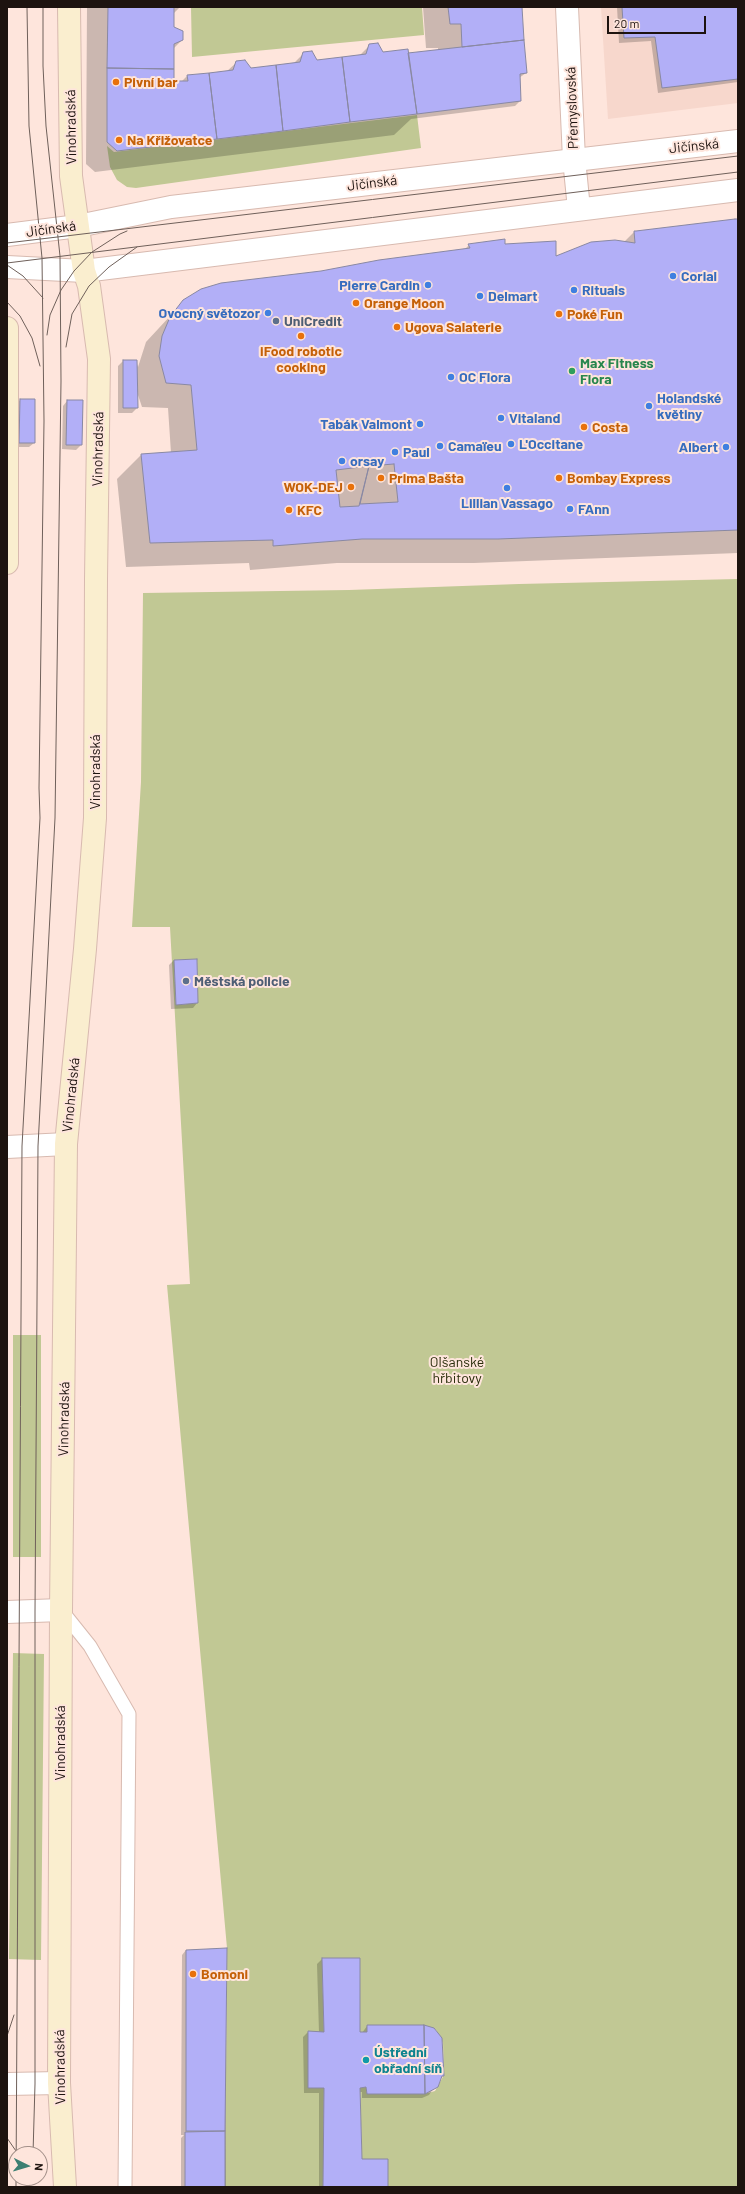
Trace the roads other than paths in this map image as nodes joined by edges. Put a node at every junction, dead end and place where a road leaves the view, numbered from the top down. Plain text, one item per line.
1 (69, 7) edge
2 (567, 7) edge
3 (738, 141) edge
4 (574, 159) junction
5 (738, 190) edge
6 (579, 209) junction
7 (78, 226) junction
8 (7, 235) edge
9 (7, 267) edge
10 (84, 271) junction
11 (7, 328) edge
12 (7, 563) edge
13 (66, 1144) junction
14 (7, 1147) edge
15 (61, 1610) junction
16 (7, 1612) edge
17 (59, 2083) junction
18 (7, 2084) edge
19 (65, 2187) edge
20 (125, 2187) edge

1 - 7 main road, Vinohradská
2 - 4 street, Přemyslovská
3 - 4 street, Jičínská
4 - 6 street, Přemyslovská
4 - 7 street, Jičínská
5 - 6 street
6 - 10 street
7 - 8 street, Jičínská
7 - 10 main road, Vinohradská
9 - 10 street
10 - 13 main road, Vinohradská
11 - 12 main road
13 - 14 street
13 - 15 main road, Vinohradská
15 - 16 street
15 - 17 main road, Vinohradská
15 - 20 lane
17 - 18 street
17 - 19 main road, Vinohradská

